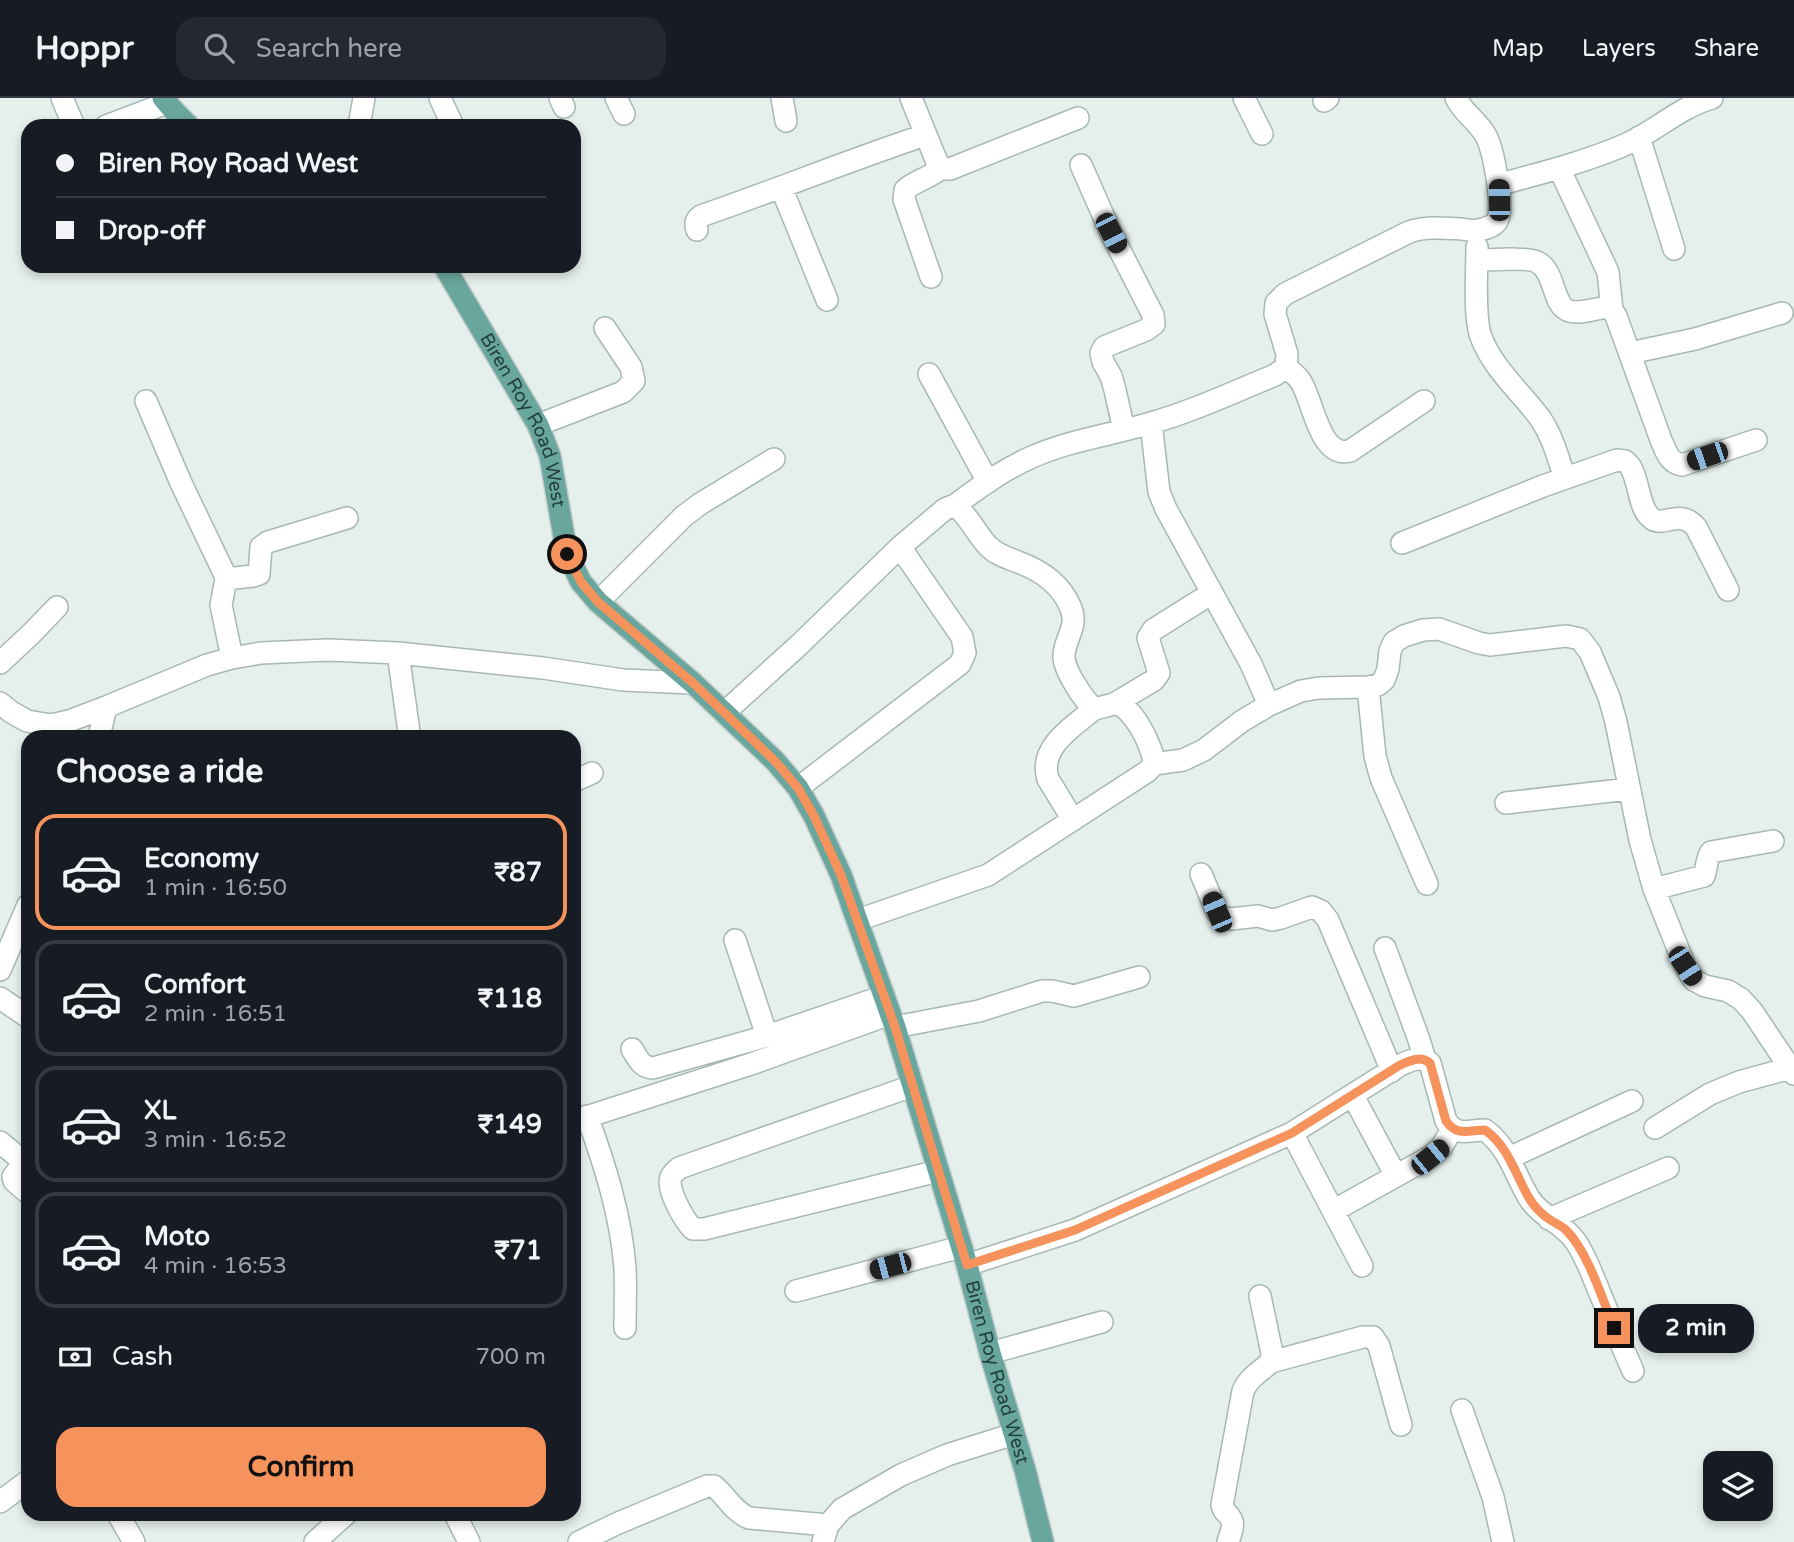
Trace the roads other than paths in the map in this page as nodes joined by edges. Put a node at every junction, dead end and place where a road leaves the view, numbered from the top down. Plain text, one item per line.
1 (62, 98) edge
2 (364, 98) edge
3 (440, 98) edge
4 (782, 98) edge
5 (911, 98) edge
6 (1244, 98) edge
7 (1456, 98) edge
8 (1712, 98) edge
9 (165, 100) edge
10 (1667, 107) edge
11 (1078, 118) dead end
12 (68, 119) edge
13 (122, 119) edge
14 (183, 119) edge
15 (360, 119) edge
16 (450, 119) edge
17 (786, 121) dead end
18 (1262, 134) dead end
19 (925, 135) junction
20 (1639, 137) junction
21 (937, 162) junction
22 (1081, 165) dead end
23 (1559, 168) junction
24 (1498, 185) junction
25 (781, 187) junction
26 (696, 230) dead end
27 (1477, 231) junction
28 (1674, 249) dead end
29 (1477, 260) junction
30 (448, 273) edge
31 (930, 277) dead end
32 (827, 300) dead end
33 (1612, 310) junction
34 (1782, 313) dead end
35 (605, 328) dead end
36 (1630, 353) junction
37 (1286, 367) junction
38 (929, 374) dead end
39 (146, 401) dead end
40 (1424, 401) dead end
41 (1151, 424) junction
42 (538, 425) junction
43 (1124, 430) junction
44 (1756, 440) dead end
45 (774, 459) dead end
46 (1565, 478) junction
47 (988, 482) junction
48 (956, 505) junction
49 (347, 518) dead end
50 (1402, 543) dead end
51 (900, 547) junction
52 (226, 579) junction
53 (1728, 590) dead end
54 (1212, 593) junction
55 (598, 602) junction
56 (57, 607) dead end
57 (398, 653) junction
58 (232, 658) junction
59 (0, 663) edge
60 (693, 683) junction
61 (1368, 687) junction
62 (0, 703) edge
63 (1269, 705) junction
64 (1104, 706) junction
65 (106, 707) junction
66 (724, 713) junction
67 (101, 730) edge
68 (409, 730) edge
69 (1154, 764) junction
70 (798, 788) junction
71 (1629, 789) junction
72 (1506, 803) dead end
73 (1073, 820) junction
74 (1773, 841) dead end
75 (1201, 874) dead end
76 (1427, 884) dead end
77 (1654, 889) junction
78 (858, 920) junction
79 (21, 938) edge
80 (735, 940) dead end
81 (1385, 948) dead end
82 (0, 970) edge
83 (1139, 977) dead end
84 (0, 998) edge
85 (21, 1012) edge
86 (890, 1012) junction
87 (767, 1036) junction
88 (632, 1049) dead end
89 (1424, 1059) junction
90 (1392, 1070) junction
91 (1792, 1071) edge
92 (912, 1086) junction
93 (1353, 1096) junction
94 (1632, 1101) dead end
95 (581, 1119) edge
96 (581, 1121) edge
97 (1655, 1128) dead end
98 (1452, 1129) junction
99 (1292, 1133) junction
100 (0, 1142) edge
101 (1509, 1158) junction
102 (21, 1166) edge
103 (21, 1166) edge
104 (1668, 1168) dead end
105 (938, 1171) junction
106 (1396, 1176) junction
107 (21, 1187) edge
108 (1333, 1211) junction
109 (1549, 1219) junction
110 (964, 1256) junction
111 (1362, 1266) dead end
112 (796, 1291) dead end
113 (1260, 1296) dead end
114 (1102, 1322) dead end
115 (625, 1328) dead end
116 (990, 1353) junction
117 (1271, 1362) junction
118 (1633, 1371) dead end
119 (1462, 1410) dead end
120 (1401, 1425) dead end
121 (1014, 1434) junction
122 (21, 1486) edge
123 (0, 1502) edge
124 (122, 1521) edge
125 (338, 1521) edge
126 (458, 1521) edge
127 (826, 1533) edge
128 (134, 1542) edge
129 (315, 1542) edge
130 (469, 1542) edge
131 (579, 1542) edge
132 (1043, 1542) edge
133 (1228, 1542) edge
134 (1503, 1542) edge

1 - 12 street
2 - 15 street
3 - 16 street
4 - 17 street
5 - 19 street
6 - 18 street
7 - 24 street
8 - 10 street
9 - 13 street
9 - 14 main road
10 - 20 street
11 - 21 street
19 - 21 street
19 - 25 street
20 - 23 street
20 - 28 street
21 - 31 street
22 - 43 street
23 - 24 street
23 - 33 street
24 - 27 street
25 - 26 street
25 - 32 street
27 - 29 street
27 - 37 street
29 - 33 street
29 - 46 street
30 - 42 main road, Biren Roy Road West
33 - 36 street
34 - 36 street
35 - 42 street
36 - 44 street
37 - 40 street
37 - 41 street
38 - 47 street
39 - 52 street
41 - 43 street
41 - 54 street
42 - 55 main road, Biren Roy Road West
43 - 47 street
45 - 55 street
46 - 50 street
46 - 53 street
47 - 48 street
48 - 51 street
48 - 64 street
49 - 52 street
51 - 66 street
51 - 70 street
52 - 58 street
54 - 63 street
54 - 64 street
55 - 60 main road, Biren Roy Road West
56 - 59 street
57 - 58 street
57 - 60 street
57 - 68 street
58 - 65 street
60 - 66 main road, Biren Roy Road West
61 - 63 street
61 - 71 street
61 - 76 street
62 - 65 street
63 - 69 street
64 - 69 street
64 - 73 street
65 - 67 street
66 - 70 main road, Biren Roy Road West
69 - 73 street
70 - 78 main road, Biren Roy Road West
71 - 72 street
71 - 77 street
73 - 78 street
74 - 77 street
75 - 90 street
77 - 91 street
78 - 86 main road, Biren Roy Road West
79 - 82 street
80 - 87 street
81 - 89 street
83 - 86 street
84 - 85 street
86 - 87 street
86 - 92 main road, Biren Roy Road West
86 - 95 street
87 - 88 street
89 - 90 street
89 - 98 street
90 - 93 street
91 - 97 street
92 - 105 main road, Biren Roy Road West
92 - 105 street
93 - 99 street
93 - 106 street
94 - 101 street
96 - 115 street
98 - 101 street
98 - 106 street
99 - 108 street
99 - 110 street
100 - 103 street
101 - 109 street
102 - 107 street
104 - 109 street
105 - 110 main road, Biren Roy Road West
106 - 108 street
108 - 111 street
109 - 118 street
110 - 112 street
110 - 116 main road, Biren Roy Road West
113 - 117 street
114 - 116 street
116 - 121 main road, Biren Roy Road West
117 - 120 street
117 - 133 street
119 - 134 street
121 - 127 street
121 - 132 main road, Biren Roy Road West
122 - 123 street
124 - 128 street
125 - 129 street
126 - 130 street
127 - 131 street

